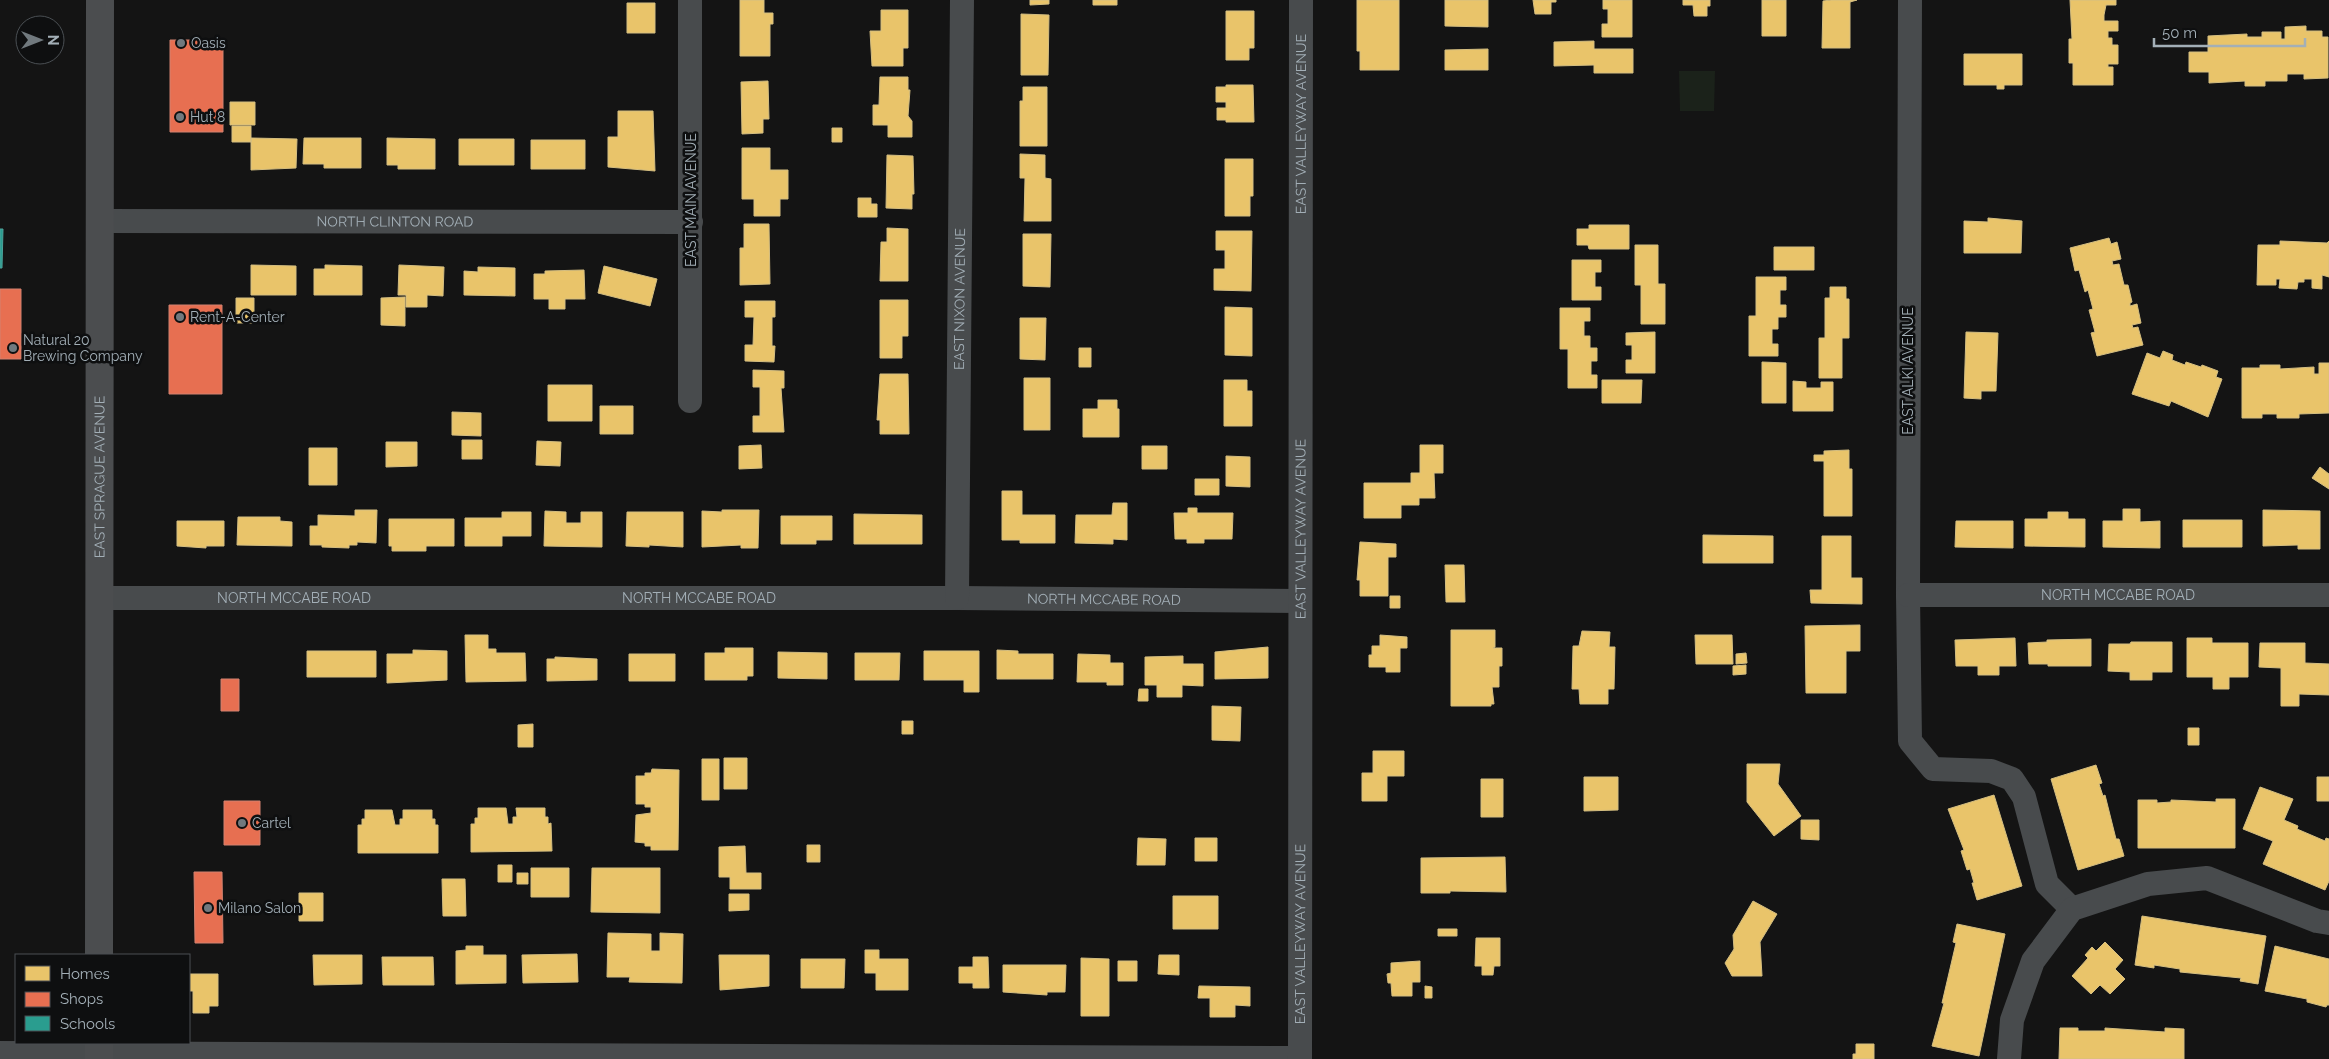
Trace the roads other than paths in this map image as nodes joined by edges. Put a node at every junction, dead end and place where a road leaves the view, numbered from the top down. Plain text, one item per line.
1 (100, 0) edge
2 (690, 0) edge
3 (962, 0) edge
4 (1301, 0) edge
5 (1910, 0) edge
6 (100, 221) junction
7 (691, 222) junction
8 (690, 401) dead end
9 (1908, 595) junction
10 (2329, 595) edge
11 (98, 598) junction
12 (957, 598) junction
13 (1299, 601) junction
14 (2072, 908) junction
15 (2329, 923) edge
16 (99, 954) edge
17 (99, 1052) edge
18 (0, 1053) edge
19 (1300, 1059) edge
20 (2009, 1059) edge

1 - 6 main road, EAST SPRAGUE AVENUE
2 - 7 street, EAST MAIN AVENUE
3 - 12 street, EAST NIXON AVENUE
4 - 13 street, EAST VALLEYWAY AVENUE
5 - 9 street, EAST ALKI AVENUE
6 - 7 street, NORTH CLINTON ROAD
6 - 11 main road, EAST SPRAGUE AVENUE
7 - 8 street, EAST MAIN AVENUE
9 - 10 street, NORTH MCCABE ROAD
9 - 14 street, EAST ALKI AVENUE
11 - 12 street, NORTH MCCABE ROAD
11 - 16 main road, EAST SPRAGUE AVENUE
12 - 13 street, NORTH MCCABE ROAD
13 - 19 street, EAST VALLEYWAY AVENUE
14 - 15 street
14 - 20 street
17 - 18 street
17 - 19 street

